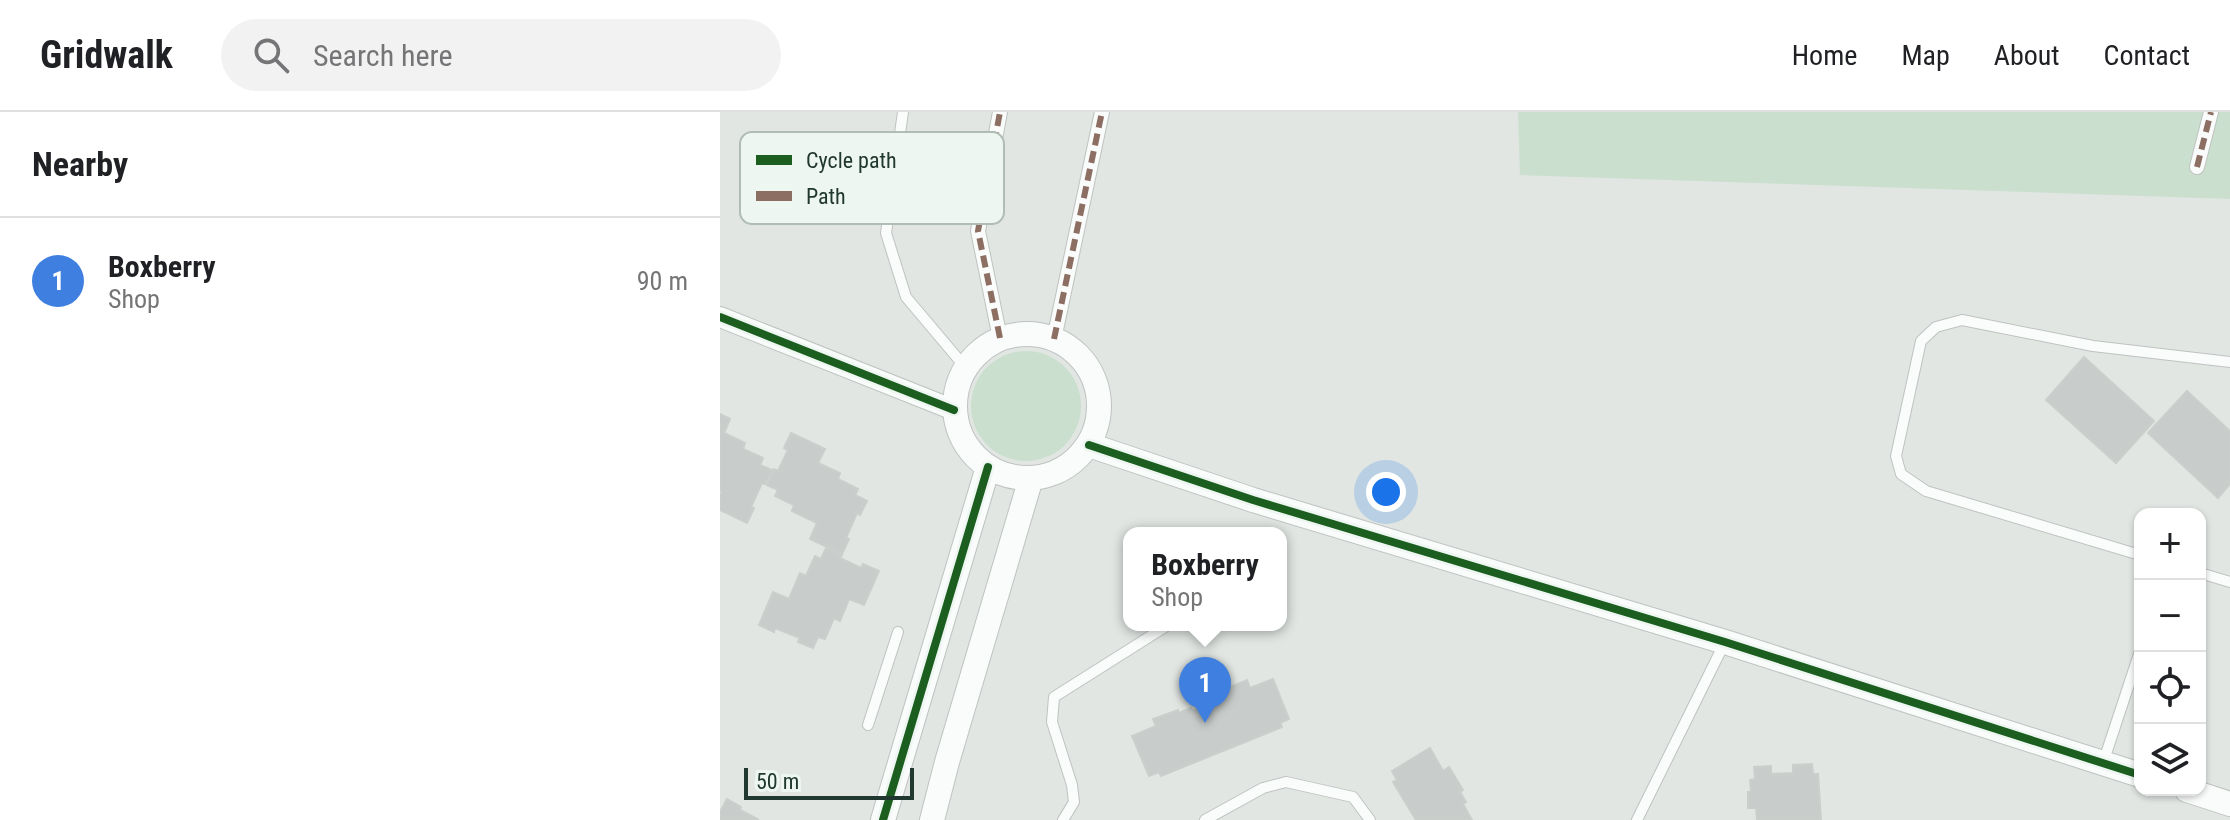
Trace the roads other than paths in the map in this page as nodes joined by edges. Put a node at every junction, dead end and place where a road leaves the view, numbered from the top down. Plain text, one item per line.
1 (903, 112) edge
2 (1000, 112) edge
3 (1102, 112) edge
4 (2211, 112) edge
5 (900, 132) edge
6 (996, 132) edge
7 (2197, 167) dead end
8 (887, 224) edge
9 (979, 224) edge
10 (720, 317) edge
11 (1000, 338) junction
12 (1054, 339) junction
13 (2230, 362) edge
14 (965, 367) junction
15 (954, 410) junction
16 (1089, 445) junction
17 (988, 467) junction
18 (1031, 478) junction
19 (2134, 553) edge
20 (2206, 575) edge
21 (2230, 582) edge
22 (1158, 631) edge
23 (898, 632) dead end
24 (1725, 642) junction
25 (2140, 652) edge
26 (868, 725) dead end
27 (2103, 763) junction
28 (2134, 773) edge
29 (2205, 796) edge
30 (2230, 804) edge
31 (883, 820) edge
32 (932, 820) edge
33 (1063, 820) edge
34 (1205, 820) edge
35 (1370, 820) edge
36 (1637, 820) edge

1 - 5 lane
2 - 6 street
3 - 12 street
4 - 7 street
8 - 14 lane
9 - 11 street
10 - 15 street
11 - 12 street
11 - 14 street
12 - 16 street
13 - 19 lane
14 - 15 street
15 - 17 street
16 - 18 street
16 - 24 street
17 - 18 street
17 - 31 street
18 - 32 street
20 - 21 lane
22 - 33 lane
23 - 26 lane
24 - 27 street
24 - 36 lane
25 - 27 lane
27 - 28 street
29 - 30 street
34 - 35 lane

